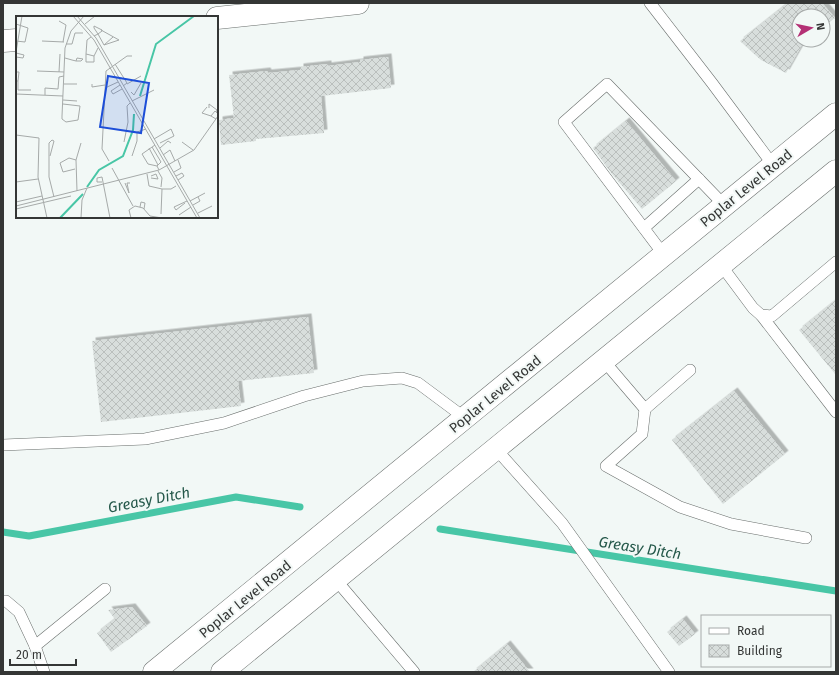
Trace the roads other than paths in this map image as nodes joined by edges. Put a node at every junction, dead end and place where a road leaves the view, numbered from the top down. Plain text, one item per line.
1 (358, 3) edge
2 (650, 3) edge
3 (218, 18) edge
4 (16, 40) edge
5 (3, 41) edge
6 (836, 114) edge
7 (773, 165) junction
8 (836, 171) edge
9 (699, 179) junction
10 (724, 205) junction
11 (644, 228) junction
12 (664, 255) junction
13 (836, 262) edge
14 (721, 265) junction
15 (761, 316) junction
16 (604, 361) junction
17 (690, 370) dead end
18 (645, 409) junction
19 (836, 412) edge
20 (465, 418) junction
21 (3, 445) edge
22 (496, 449) junction
23 (806, 538) dead end
24 (336, 580) junction
25 (105, 589) dead end
26 (3, 601) edge
27 (35, 646) junction
28 (44, 672) edge
29 (154, 672) edge
30 (222, 672) edge
31 (414, 672) edge
32 (669, 672) edge

1 - 3 main road
2 - 7 lane
4 - 5 main road
6 - 7 main road, Poplar Level Road
7 - 10 main road, Poplar Level Road
8 - 14 main road
9 - 10 lane
9 - 11 lane
9 - 11 lane
10 - 12 main road, Poplar Level Road
11 - 12 lane
12 - 20 main road, Poplar Level Road
13 - 15 lane
14 - 15 lane
14 - 16 main road
15 - 19 lane
16 - 18 lane
16 - 22 main road
17 - 18 lane
18 - 23 lane
20 - 21 lane
20 - 29 main road, Poplar Level Road
22 - 24 main road
22 - 32 lane
24 - 30 main road
24 - 31 lane
25 - 27 lane
26 - 27 lane
27 - 28 lane

